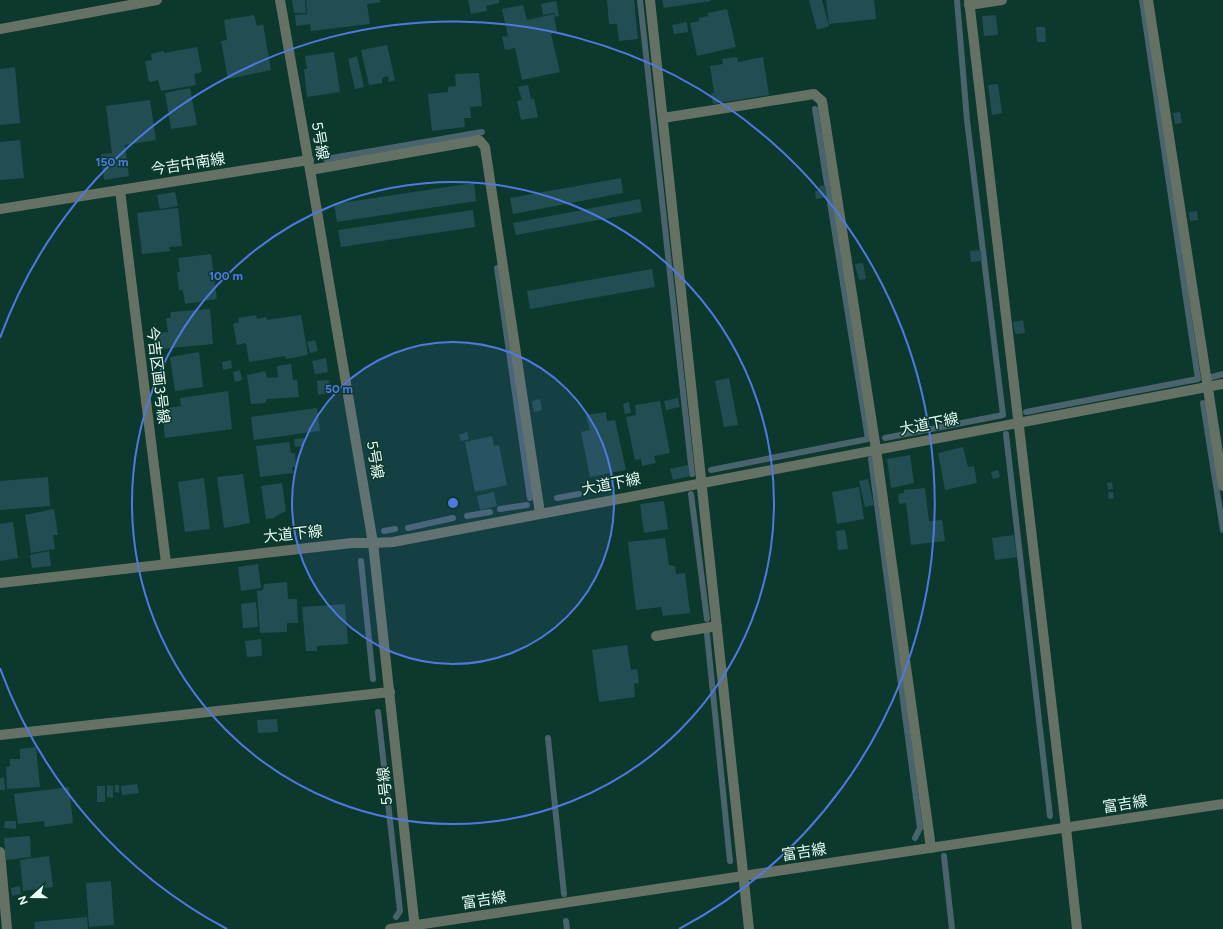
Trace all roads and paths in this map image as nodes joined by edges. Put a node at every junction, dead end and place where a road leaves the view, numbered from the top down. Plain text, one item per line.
1 (156, 0) edge
2 (280, 0) edge
3 (650, 0) edge
4 (1002, 0) edge
5 (1148, 0) edge
6 (969, 3) edge
7 (0, 29) edge
8 (663, 118) junction
9 (310, 165) junction
10 (120, 190) junction
11 (0, 209) edge
12 (1223, 384) edge
13 (1208, 387) junction
14 (1019, 422) junction
15 (876, 449) junction
16 (701, 482) junction
17 (1223, 486) edge
18 (540, 513) junction
19 (373, 543) junction
20 (166, 564) junction
21 (0, 583) edge
22 (717, 626) junction
23 (656, 636) dead end
24 (390, 692) junction
25 (0, 735) edge
26 (1223, 804) edge
27 (1066, 828) junction
28 (931, 848) junction
29 (0, 852) edge
30 (744, 876) junction
31 (415, 927) edge
32 (7, 929) edge
33 (390, 929) edge
34 (749, 929) edge
35 (1077, 929) edge

1 - 7 street
2 - 9 street, 5号線
3 - 8 street
4 - 6 street
5 - 13 street
6 - 14 street
8 - 15 street
8 - 16 street
9 - 10 street, 今吉中南線
9 - 18 street, 今吉中南線
9 - 19 street, 5号線
10 - 11 street, 今吉中南線
10 - 20 street, 今吉区画3号線
12 - 13 street, 大道下線
13 - 14 street, 大道下線
13 - 17 street
14 - 15 street, 大道下線
14 - 27 street
15 - 16 street, 大道下線
15 - 28 street
16 - 18 street, 大道下線
16 - 22 street
18 - 19 street, 大道下線
19 - 20 street, 大道下線
19 - 24 street, 5号線
20 - 21 street, 大道下線
22 - 23 street
22 - 30 street
24 - 25 street
24 - 31 street, 5号線
26 - 27 street, 富吉線
27 - 28 street, 富吉線
27 - 35 street
28 - 30 street, 富吉線
29 - 32 street
30 - 31 street, 富吉線
30 - 34 street
31 - 33 street, 富吉線

